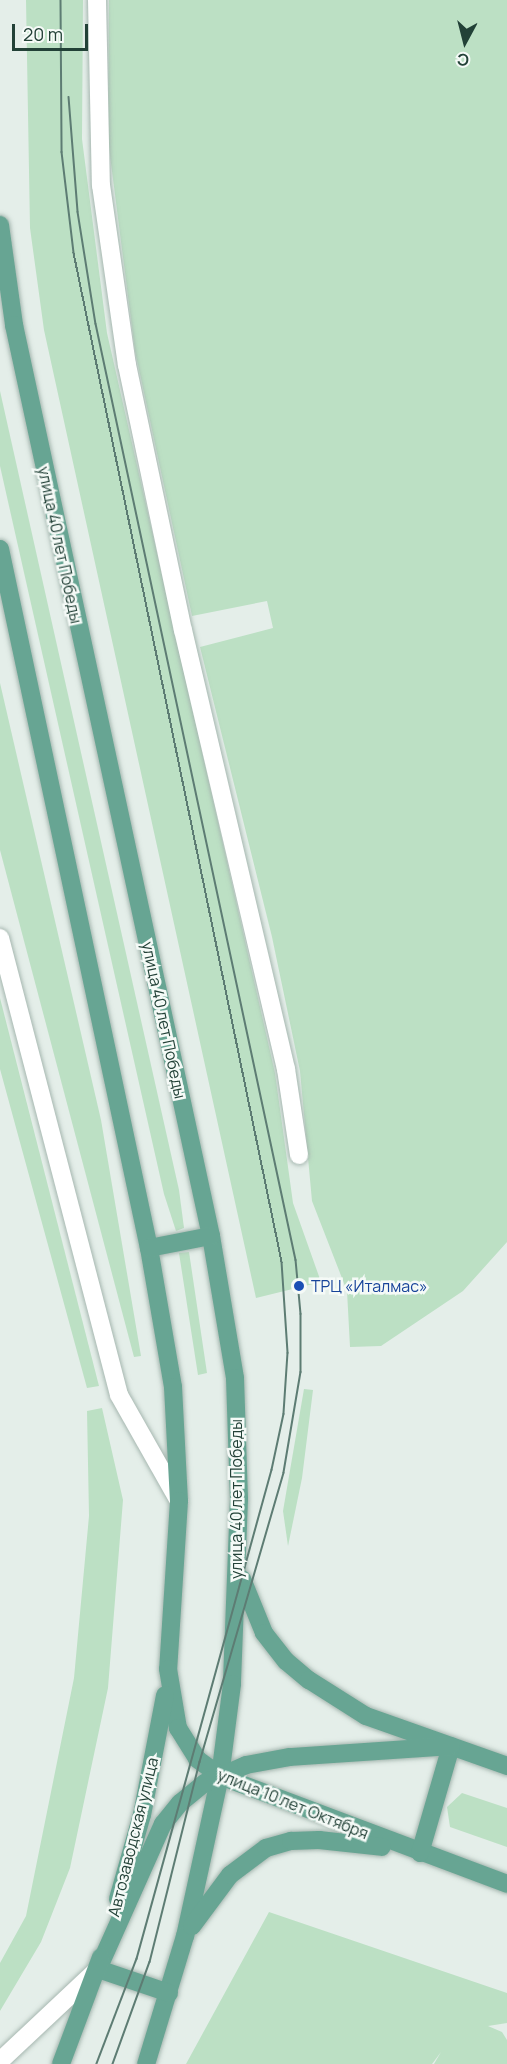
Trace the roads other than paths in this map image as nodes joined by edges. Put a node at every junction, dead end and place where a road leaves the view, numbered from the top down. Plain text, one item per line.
1 (97, 0) edge
2 (0, 225) edge
3 (0, 549) edge
4 (0, 938) edge
5 (299, 1155) dead end
6 (211, 1236) junction
7 (149, 1248) junction
8 (179, 1501) junction
9 (238, 1554) junction
10 (168, 1669) junction
11 (452, 1746) junction
12 (507, 1766) edge
13 (219, 1776) junction
14 (420, 1853) junction
15 (507, 1884) edge
16 (185, 1936) junction
17 (98, 1969) junction
18 (169, 1993) junction
19 (0, 2061) edge
20 (61, 2064) edge
21 (146, 2064) edge

1 - 5 street
2 - 6 main road, улица 40 лет Победы
3 - 7 main road
4 - 8 street
6 - 7 main road
6 - 9 main road, улица 40 лет Победы
7 - 8 main road
8 - 10 main road, улица 10 лет Октября
9 - 11 main road
9 - 13 main road, улица 40 лет Победы
10 - 13 main road, улица 10 лет Октября
10 - 17 main road, Автозаводская улица
11 - 12 main road
11 - 13 main road
11 - 14 main road
13 - 14 main road, улица 10 лет Октября
13 - 16 main road, улица 40 лет Победы
13 - 17 main road
14 - 15 main road, улица 10 лет Октября
14 - 16 main road
16 - 18 main road
17 - 18 main road
17 - 19 street
17 - 20 main road, Автозаводская улица
18 - 21 main road

